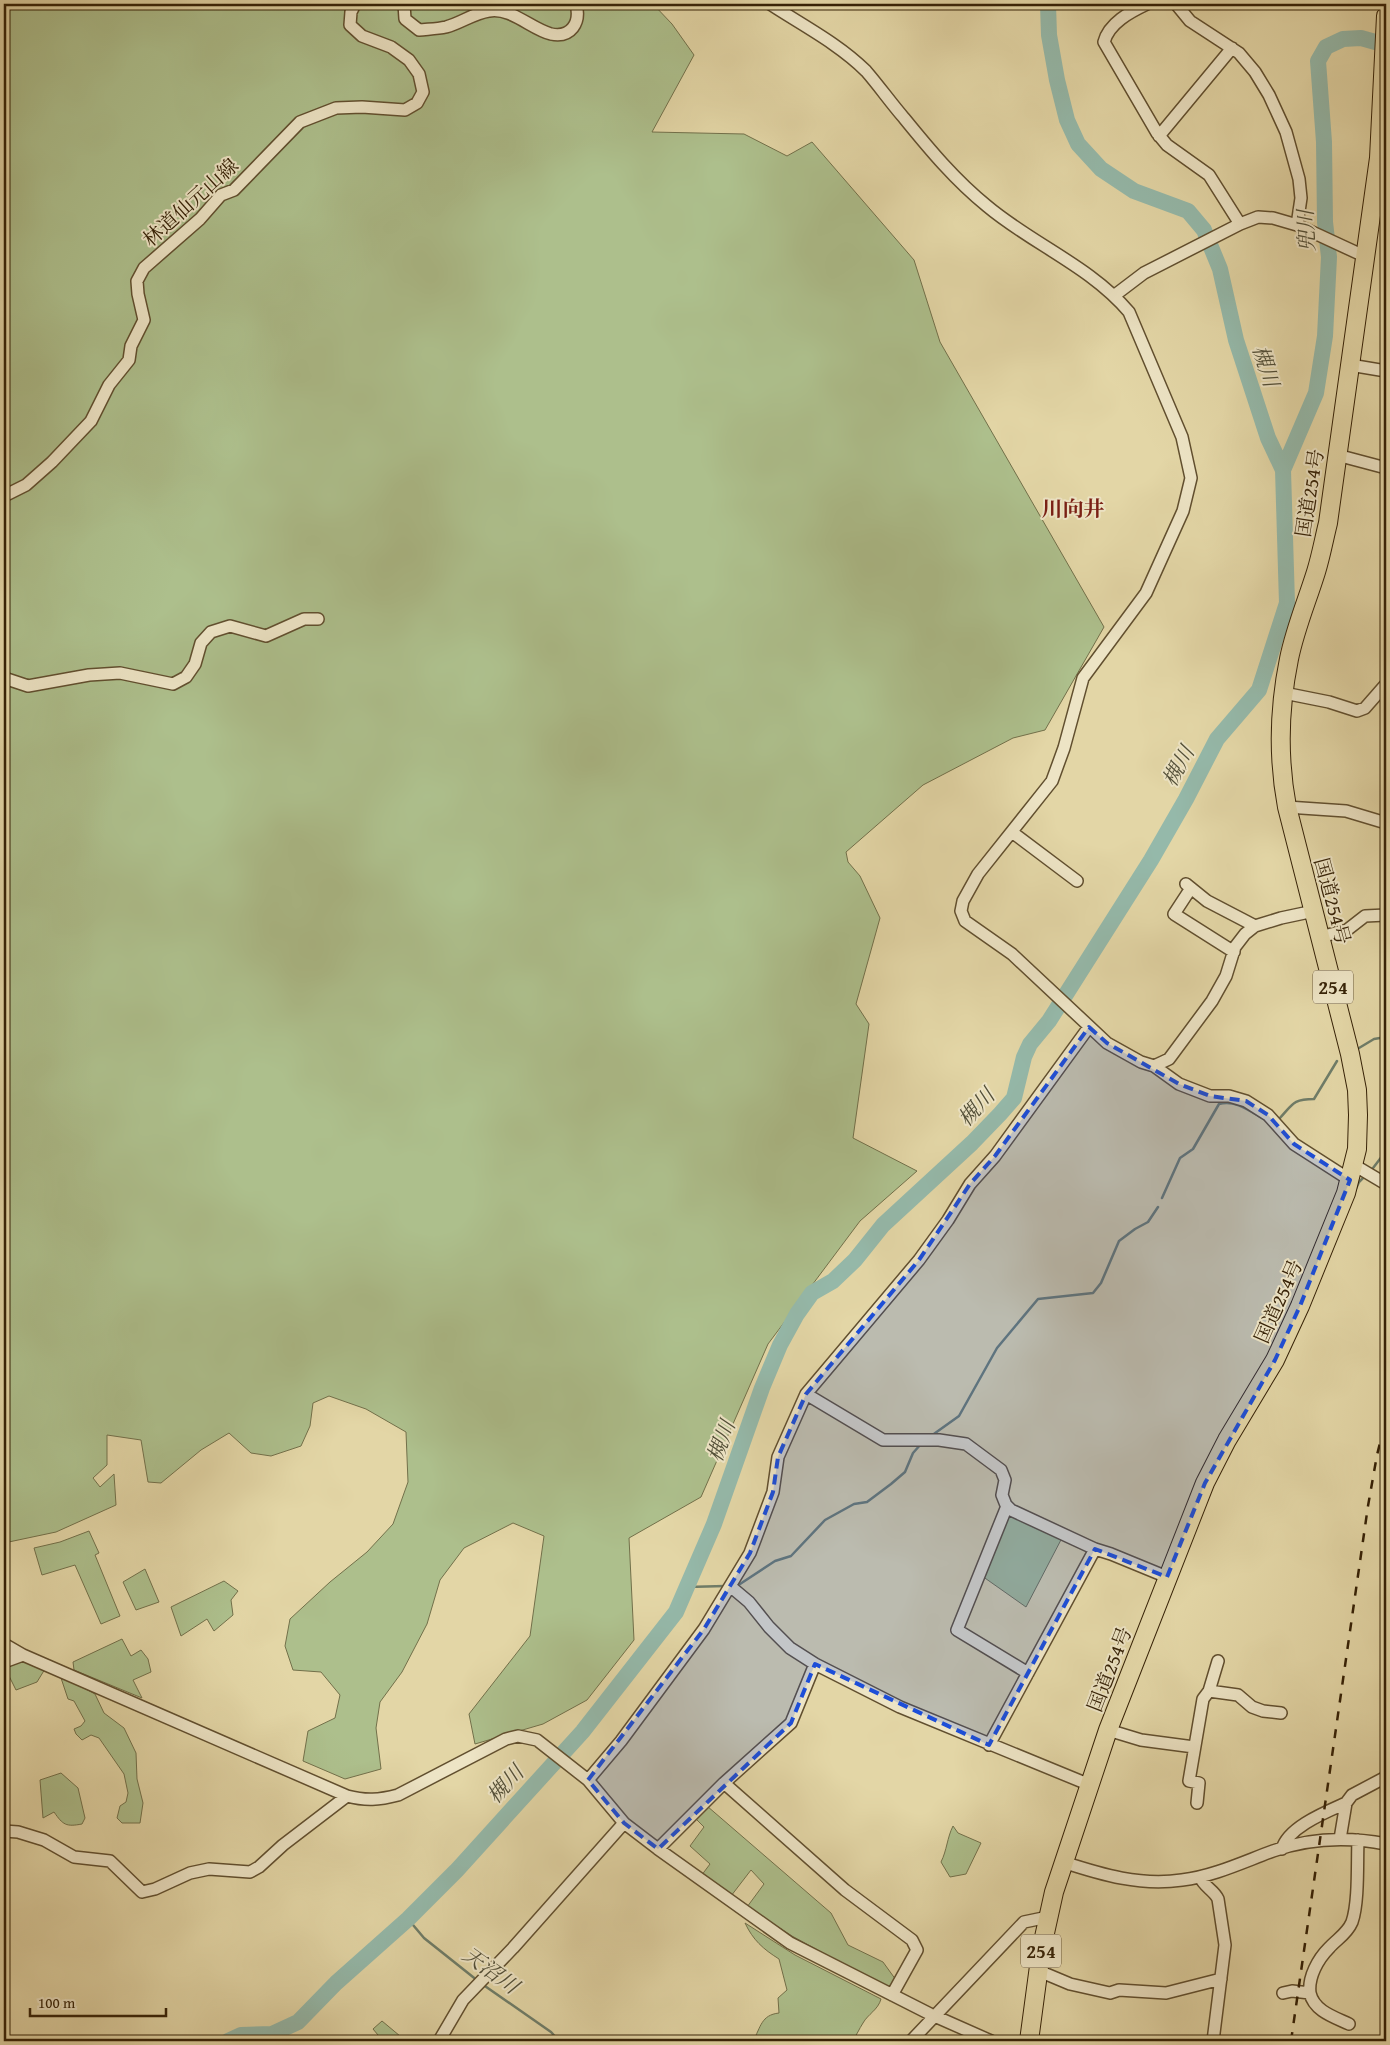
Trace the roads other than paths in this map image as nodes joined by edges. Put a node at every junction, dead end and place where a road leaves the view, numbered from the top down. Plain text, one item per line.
1 (355, 4) edge
2 (404, 4) edge
3 (576, 4) edge
4 (770, 4) edge
5 (1147, 4) edge
6 (1176, 4) edge
7 (1386, 16) edge
8 (1386, 28) edge
9 (1232, 48) junction
10 (1385, 68) edge
11 (1159, 136) junction
12 (1239, 225) junction
13 (1300, 226) junction
14 (1364, 256) junction
15 (1115, 295) junction
16 (1350, 365) junction
17 (1386, 371) edge
18 (1337, 455) junction
19 (1386, 468) edge
20 (4, 496) edge
21 (318, 619) dead end
22 (4, 678) edge
23 (1386, 684) edge
24 (1284, 693) junction
25 (1287, 807) junction
26 (1386, 823) edge
27 (1012, 832) junction
28 (1077, 881) dead end
29 (1314, 910) junction
30 (1386, 915) edge
31 (1254, 926) junction
32 (1320, 937) junction
33 (1234, 952) junction
34 (1089, 1027) junction
35 (1154, 1066) junction
36 (1352, 1173) junction
37 (1386, 1184) edge
38 (806, 1394) junction
39 (1007, 1506) junction
40 (1096, 1550) junction
41 (1167, 1577) junction
42 (730, 1586) junction
43 (4, 1644) edge
44 (23, 1655) junction
45 (1218, 1661) dead end
46 (4, 1662) edge
47 (815, 1664) junction
48 (1028, 1673) junction
49 (1209, 1691) junction
50 (1281, 1713) dead end
51 (1108, 1730) junction
52 (989, 1745) junction
53 (1194, 1747) junction
54 (1386, 1777) edge
55 (586, 1779) junction
56 (724, 1783) junction
57 (1090, 1785) junction
58 (347, 1796) junction
59 (1197, 1803) dead end
60 (1346, 1803) junction
61 (624, 1823) junction
62 (4, 1832) edge
63 (1340, 1840) junction
64 (1358, 1840) junction
65 (1386, 1844) edge
66 (1282, 1848) junction
67 (658, 1849) junction
68 (1063, 1862) junction
69 (1200, 1877) junction
70 (1048, 1917) junction
71 (1038, 1971) junction
72 (1221, 1979) junction
73 (1283, 1993) dead end
74 (1310, 1993) junction
75 (892, 1995) junction
76 (936, 2016) junction
77 (1349, 2024) dead end
78 (439, 2041) edge
79 (911, 2041) edge
80 (991, 2041) edge
81 (1029, 2041) edge
82 (1213, 2041) edge

1 - 20 street, 林道仙元山線
2 - 3 street
4 - 15 street
5 - 11 street
6 - 9 street
7 - 8 highway, 国道254号 / 254
8 - 10 highway, 国道254号 / 254
9 - 11 street
9 - 13 street
10 - 14 highway, 国道254号 / 254
11 - 12 street
12 - 13 street
12 - 15 street
13 - 14 street
14 - 16 highway, 国道254号 / 254
15 - 27 street
16 - 17 street
16 - 18 highway, 国道254号 / 254
18 - 19 street
18 - 24 highway, 国道254号 / 254
21 - 22 street
23 - 24 street
24 - 25 highway, 国道254号 / 254
25 - 26 street
25 - 29 highway, 国道254号 / 254
27 - 28 street
27 - 34 street
29 - 31 street
29 - 32 highway, 国道254号 / 254
30 - 32 street
31 - 33 street
31 - 33 street
32 - 36 highway, 国道254号 / 254
33 - 35 street
34 - 35 street
34 - 38 street
35 - 36 street
36 - 37 street
36 - 41 highway, 国道254号 / 254
38 - 39 street
38 - 42 street
39 - 40 street
39 - 48 street
40 - 41 street
40 - 48 street
41 - 51 highway, 国道254号 / 254
42 - 47 street
42 - 55 street
43 - 44 street
44 - 46 street
44 - 58 street
45 - 49 street
47 - 52 street
47 - 56 street
48 - 52 street
49 - 50 street
49 - 53 street
51 - 53 street
51 - 57 highway, 国道254号 / 254
52 - 57 street
53 - 59 street
54 - 60 street
55 - 58 street
55 - 61 street
56 - 67 street
56 - 75 street
57 - 68 highway, 国道254号 / 254
58 - 62 street
60 - 63 street
60 - 66 street
61 - 67 street
61 - 78 street
63 - 64 street
63 - 66 street
64 - 65 street
64 - 74 street
66 - 69 street
67 - 75 street
68 - 69 street
68 - 70 highway, 国道254号 / 254
69 - 72 street
70 - 71 highway, 国道254号 / 254
70 - 76 street
71 - 72 street
71 - 81 highway, 国道254号 / 254
72 - 82 street
73 - 74 street
74 - 77 street
75 - 76 street
76 - 79 street
76 - 80 street

